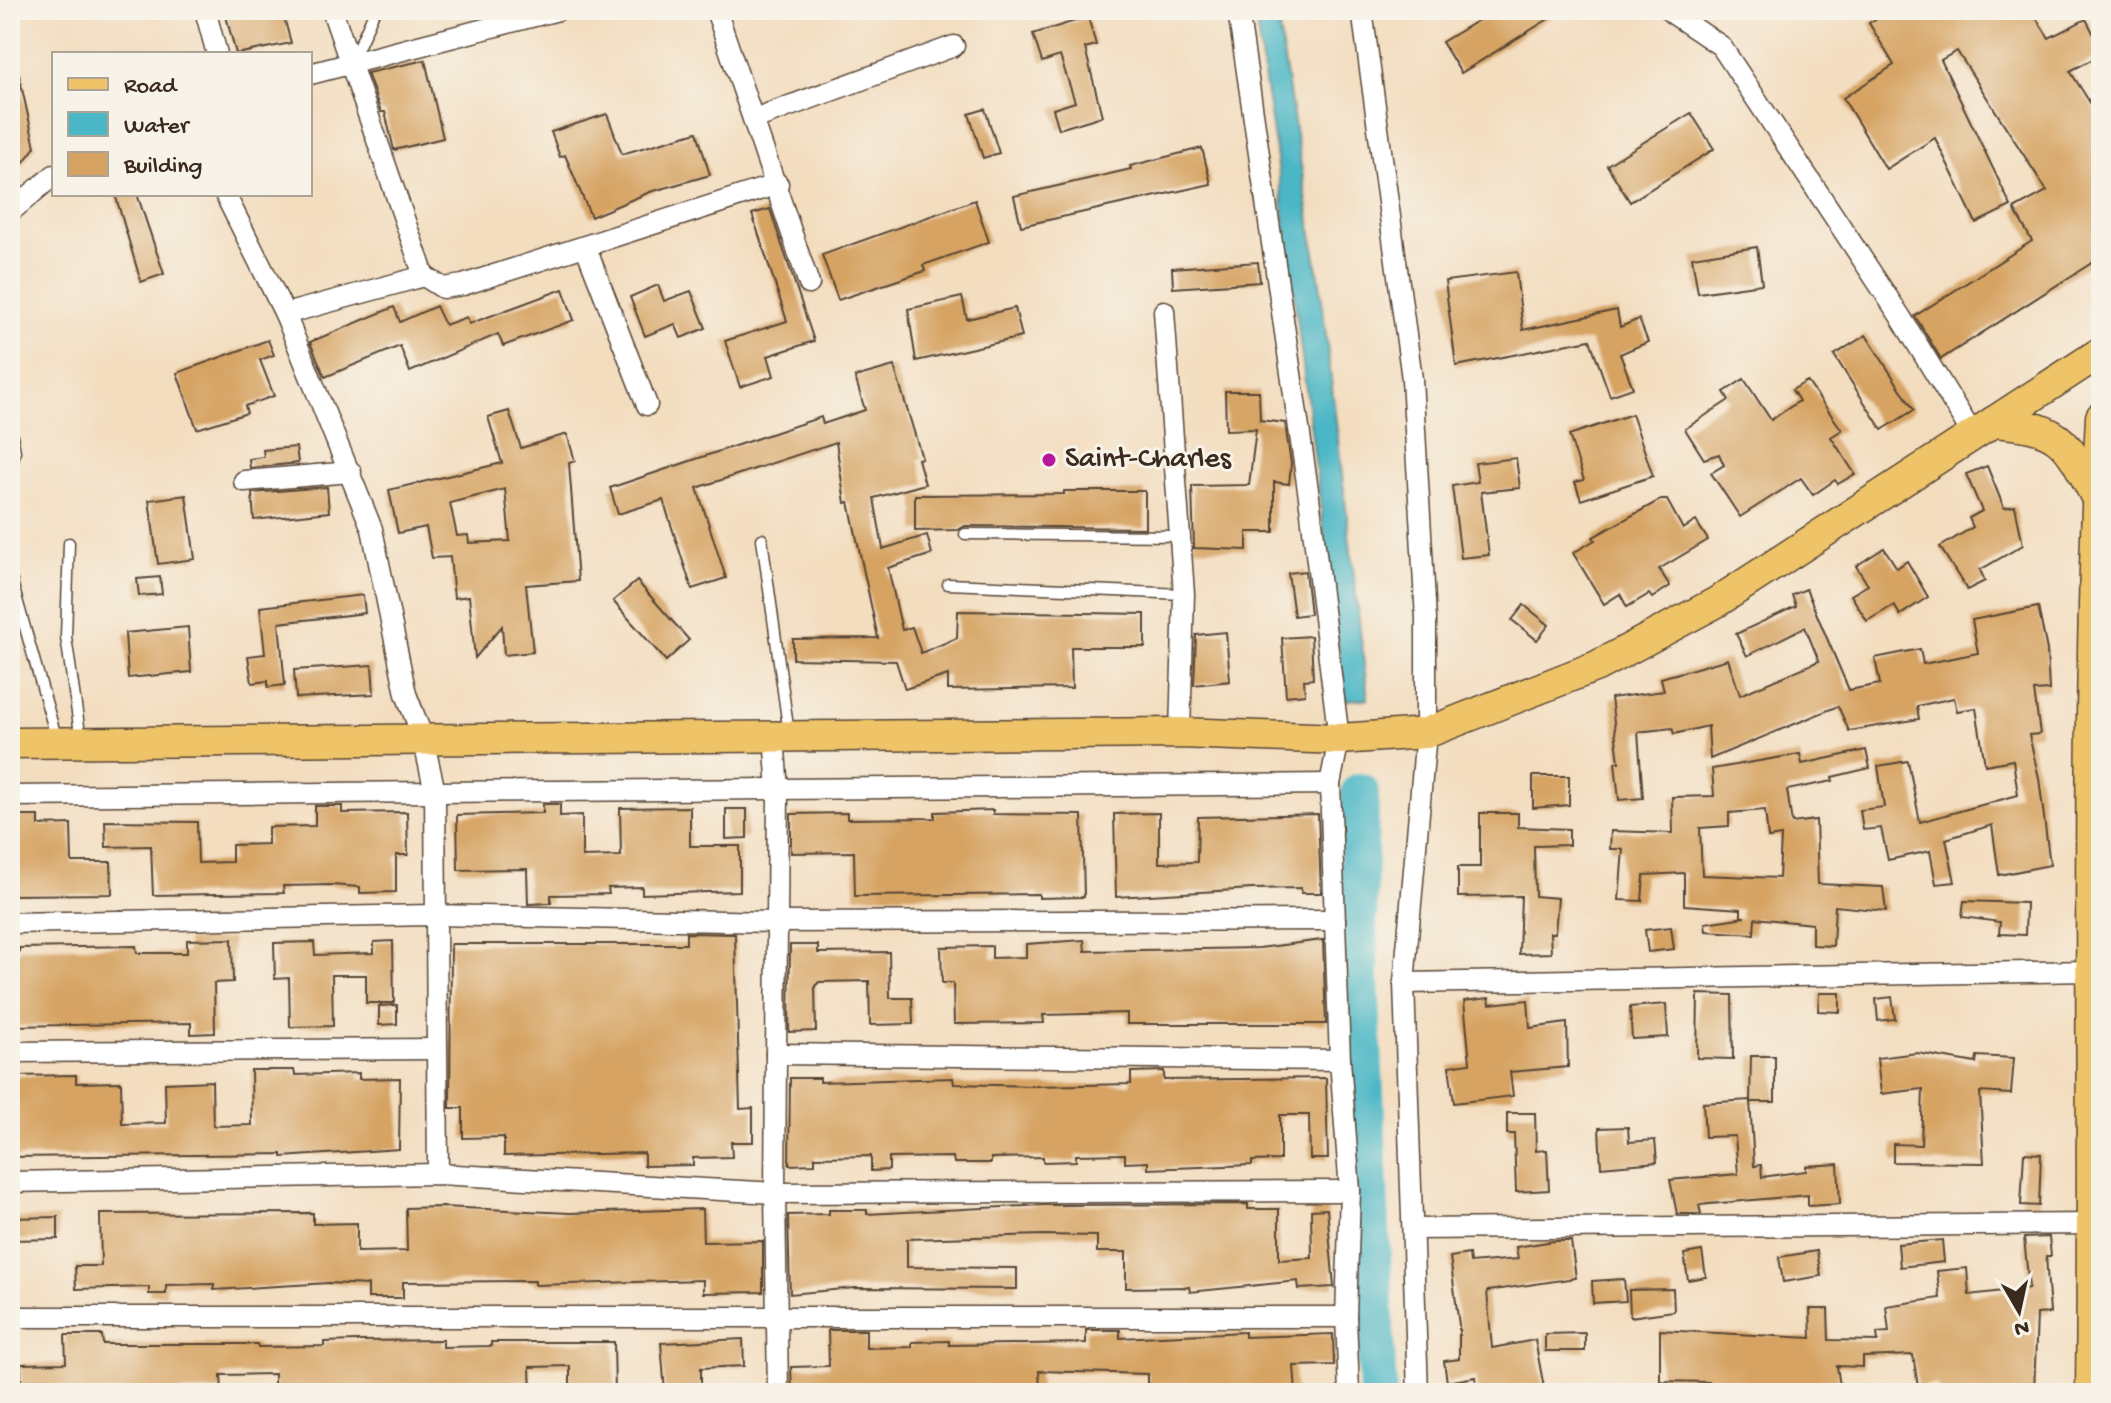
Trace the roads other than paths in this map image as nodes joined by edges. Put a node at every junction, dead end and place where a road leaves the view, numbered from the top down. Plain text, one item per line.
1 (205, 10) edge
2 (332, 10) edge
3 (375, 10) edge
4 (558, 10) edge
5 (716, 10) edge
6 (1238, 10) edge
7 (1362, 10) edge
8 (1672, 13) dead end
9 (954, 46) dead end
10 (216, 52) edge
11 (350, 65) junction
12 (312, 74) edge
13 (754, 119) junction
14 (52, 177) edge
15 (778, 184) junction
16 (226, 196) edge
17 (10, 212) edge
18 (586, 248) junction
19 (424, 276) junction
20 (809, 284) dead end
21 (1164, 311) dead end
22 (285, 314) junction
23 (2101, 352) edge
24 (647, 405) dead end
25 (2101, 417) edge
26 (10, 426) edge
27 (1983, 429) junction
28 (351, 472) junction
29 (10, 474) edge
30 (244, 481) dead end
31 (2097, 498) junction
32 (965, 534) dead end
33 (1181, 536) junction
34 (762, 539) dead end
35 (69, 543) dead end
36 (10, 575) edge
37 (948, 584) dead end
38 (1184, 594) junction
39 (1180, 733) junction
40 (1426, 733) junction
41 (782, 736) junction
42 (423, 738) junction
43 (1339, 739) junction
44 (69, 742) junction
45 (10, 743) edge
46 (1330, 784) junction
47 (778, 791) junction
48 (435, 792) junction
49 (10, 796) edge
50 (433, 915) junction
51 (1335, 920) junction
52 (778, 922) junction
53 (10, 923) edge
54 (2089, 971) junction
55 (1404, 983) junction
56 (436, 1049) junction
57 (10, 1052) edge
58 (776, 1054) junction
59 (1340, 1060) junction
60 (438, 1174) junction
61 (10, 1182) edge
62 (1350, 1191) junction
63 (775, 1193) junction
64 (2097, 1224) edge
65 (1414, 1229) junction
66 (777, 1315) junction
67 (10, 1317) edge
68 (1346, 1317) junction
69 (778, 1393) edge
70 (1349, 1393) edge
71 (1418, 1393) edge
72 (2091, 1393) edge

1 - 10 street
2 - 11 street
3 - 11 lane
4 - 11 street
5 - 13 street
6 - 43 street
7 - 40 street
8 - 27 street
9 - 13 street
11 - 12 street
11 - 19 street
13 - 15 street
14 - 17 street
15 - 18 street
15 - 20 street
16 - 22 street
18 - 19 street
18 - 24 street
19 - 22 street
21 - 33 street
22 - 28 street
23 - 27 main road
25 - 31 main road
26 - 29 lane
27 - 31 main road
27 - 40 main road
28 - 30 street
28 - 42 street
31 - 54 main road
32 - 33 lane
33 - 38 street
34 - 41 lane
35 - 44 lane
36 - 44 lane
37 - 38 lane
38 - 39 street
39 - 41 main road
39 - 43 main road
40 - 43 main road
40 - 55 street
41 - 42 main road
41 - 47 street
42 - 44 main road
42 - 48 street
43 - 46 street
44 - 45 main road
46 - 47 street
46 - 51 street
47 - 48 street
47 - 52 street
48 - 49 street
48 - 50 street
50 - 52 street
50 - 53 street
50 - 56 street
51 - 52 street
51 - 59 street
52 - 58 street
54 - 55 street
54 - 64 main road
55 - 65 street
56 - 57 street
56 - 60 street
58 - 59 street
58 - 63 street
59 - 62 street
60 - 61 street
60 - 63 street
62 - 63 street
62 - 68 street
63 - 66 street
64 - 65 street
64 - 72 main road
65 - 71 street
66 - 67 street
66 - 68 street
66 - 69 street
68 - 70 street

